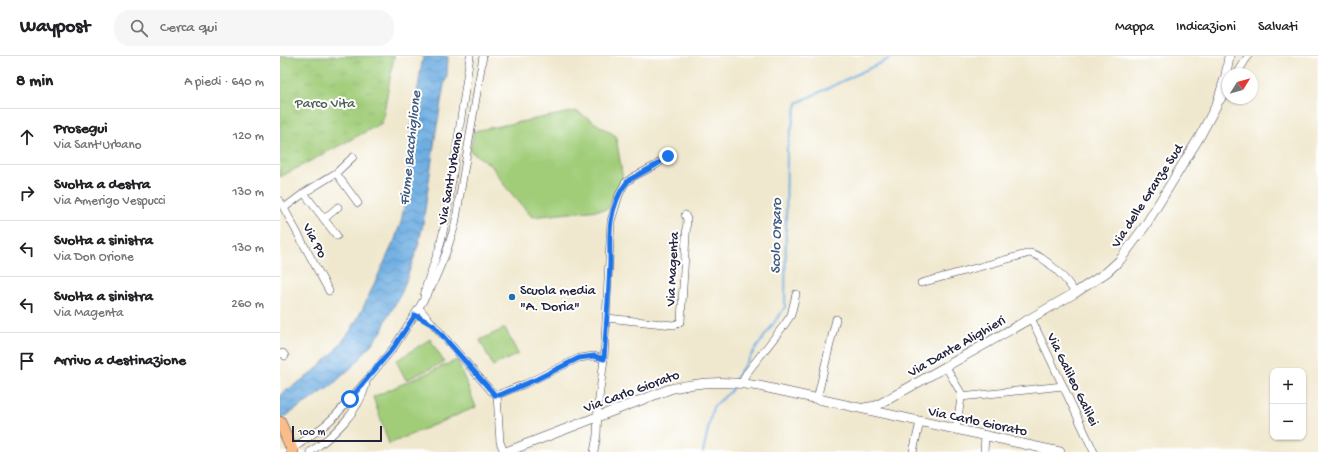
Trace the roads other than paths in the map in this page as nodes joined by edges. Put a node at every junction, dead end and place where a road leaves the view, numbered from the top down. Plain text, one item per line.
1 (470, 56) edge
2 (483, 56) edge
3 (1229, 56) edge
4 (1248, 56) edge
5 (1241, 68) edge
6 (1222, 97) edge
7 (1217, 104) junction
8 (668, 156) dead end
9 (353, 157) dead end
10 (336, 173) junction
11 (304, 193) junction
12 (280, 201) edge
13 (358, 203) dead end
14 (338, 207) dead end
15 (284, 208) junction
16 (684, 215) dead end
17 (324, 219) junction
18 (337, 236) dead end
19 (921, 282) dead end
20 (329, 291) dead end
21 (796, 294) dead end
22 (1071, 295) junction
23 (424, 300) junction
24 (419, 308) junction
25 (415, 315) junction
26 (607, 318) junction
27 (1031, 318) junction
28 (836, 319) dead end
29 (433, 325) junction
30 (604, 359) junction
31 (946, 367) junction
32 (366, 381) junction
33 (737, 383) junction
34 (1063, 386) junction
35 (497, 396) junction
36 (961, 396) junction
37 (817, 399) junction
38 (887, 400) junction
39 (876, 406) junction
40 (856, 408) junction
41 (890, 416) junction
42 (595, 417) junction
43 (280, 422) edge
44 (920, 422) junction
45 (956, 430) junction
46 (985, 436) junction
47 (526, 448) edge
48 (291, 449) edge
49 (310, 452) edge
50 (505, 452) edge
51 (594, 452) edge
52 (913, 452) edge
53 (984, 452) edge
54 (1060, 452) edge
55 (1094, 452) edge

1 - 23 street, Via Sant'Urbano
2 - 23 street, Via Sant'Urbano
3 - 7 street
4 - 5 street
6 - 7 street, Via delle Granze Sud
7 - 22 street, Via delle Granze Sud
8 - 26 street
9 - 10 street
10 - 11 street
10 - 13 street
11 - 15 street
11 - 17 street
12 - 15 street, Via Po
14 - 17 street
15 - 20 street, Via Po
16 - 26 street, Via Magenta
17 - 18 street
19 - 22 street
21 - 33 street
22 - 27 street, Via Dante Alighieri
23 - 24 street, Via Sant'Urbano
24 - 25 street, Via Sant'Urbano
24 - 29 street
25 - 29 street
25 - 32 street, Via Sant'Urbano
26 - 30 street
27 - 31 street, Via Dante Alighieri
27 - 34 street, Via Galileo Galilei
28 - 37 street
29 - 35 street
30 - 35 street
30 - 42 street
31 - 36 street
31 - 38 street, Via Dante Alighieri
32 - 48 street, Via Sant'Urbano
32 - 49 street, Via Sant'Urbano
33 - 37 street, Via Carlo Giorato
33 - 42 street, Via Carlo Giorato
34 - 36 street
34 - 55 street, Via Galileo Galilei
35 - 50 street
36 - 45 street
37 - 40 street, Via Carlo Giorato
38 - 39 street, Via Dante Alighieri
38 - 41 street
39 - 40 street, Via Dante Alighieri
39 - 41 street, Via Carlo Giorato
40 - 41 street, Via Carlo Giorato
41 - 44 street, Via Carlo Giorato
42 - 47 street, Via Carlo Giorato
42 - 51 street
43 - 48 main road
44 - 45 street, Via Carlo Giorato
44 - 52 street
45 - 46 street, Via Carlo Giorato
46 - 53 street
46 - 54 street, Via Carlo Giorato
47 - 50 street, Via Carlo Giorato

